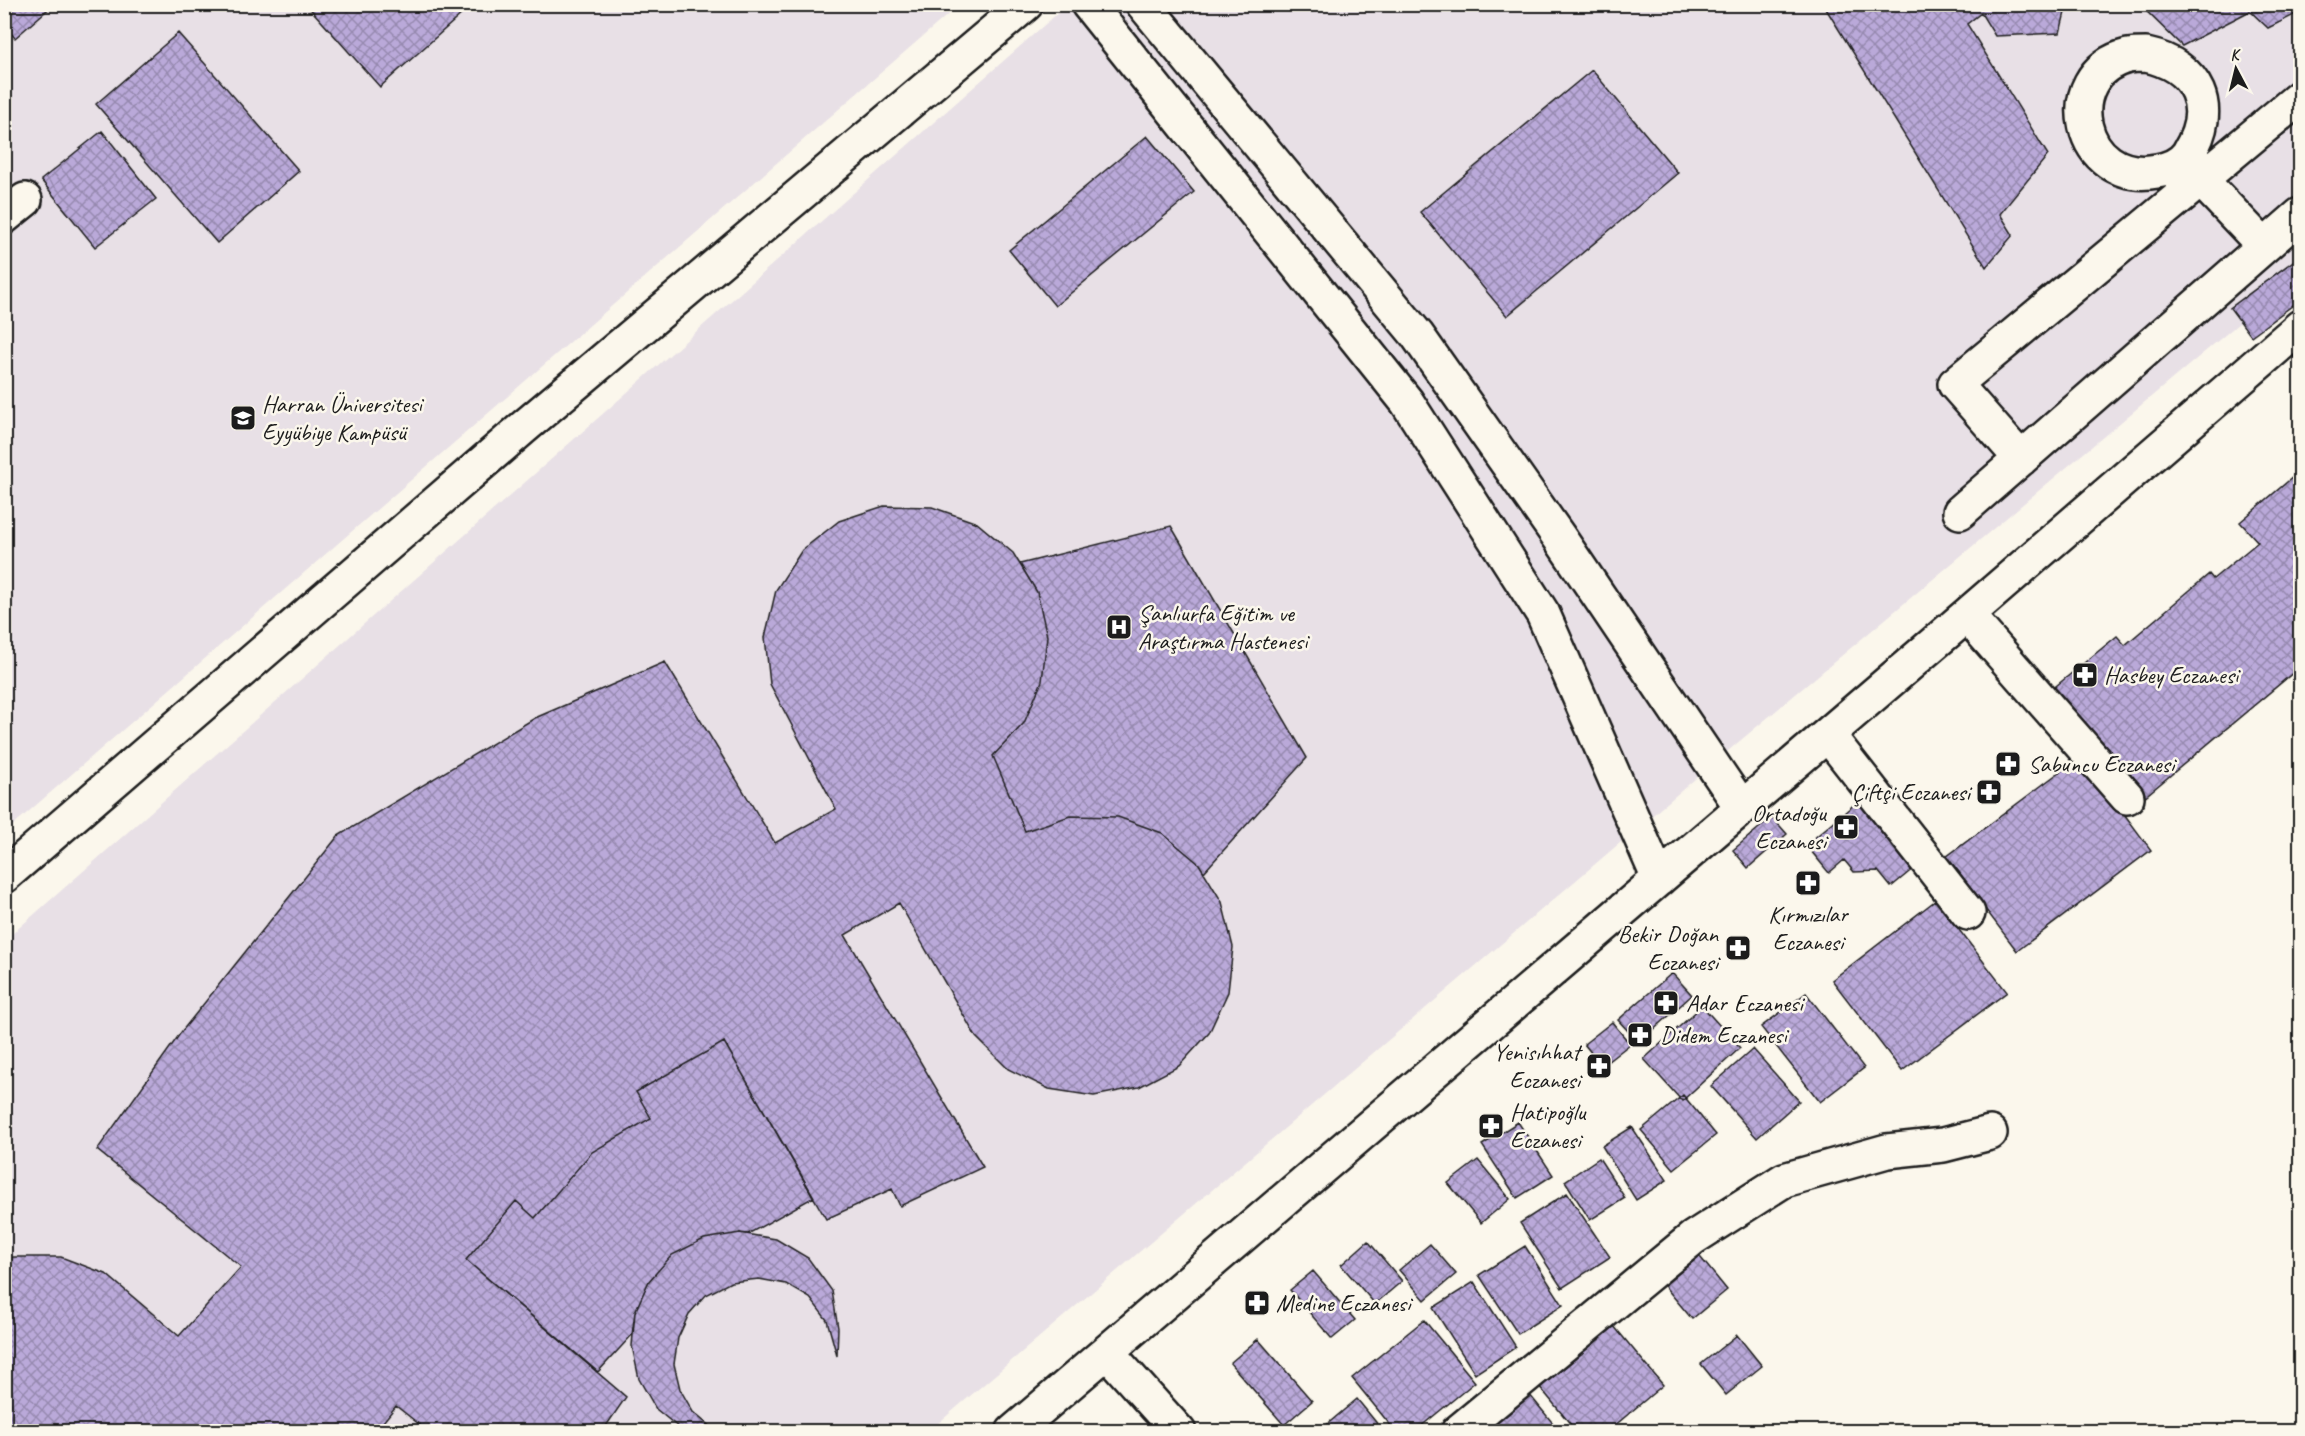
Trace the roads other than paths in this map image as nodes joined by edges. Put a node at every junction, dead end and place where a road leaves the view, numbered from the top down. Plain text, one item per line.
1 (1026, 4) edge
2 (1088, 4) edge
3 (1143, 4) edge
4 (2301, 97) edge
5 (2192, 170) junction
6 (2301, 214) edge
7 (2264, 246) junction
8 (2301, 327) edge
9 (2021, 459) junction
10 (1960, 512) dead end
11 (1967, 615) junction
12 (1828, 735) junction
13 (2127, 797) dead end
14 (1742, 808) junction
15 (4, 876) edge
16 (1659, 879) junction
17 (1968, 913) dead end
18 (1990, 1133) dead end
19 (1107, 1352) junction
20 (1013, 1431) edge
21 (1179, 1431) edge
22 (1458, 1431) edge

1 - 15 street
2 - 16 street
3 - 14 street
4 - 5 street
5 - 7 street
5 - 9 street
6 - 7 street
7 - 9 street
8 - 11 street
9 - 10 street
11 - 12 street
11 - 13 street
12 - 14 street
12 - 17 street
14 - 16 street
16 - 19 street
18 - 22 street
19 - 20 street
19 - 21 street

